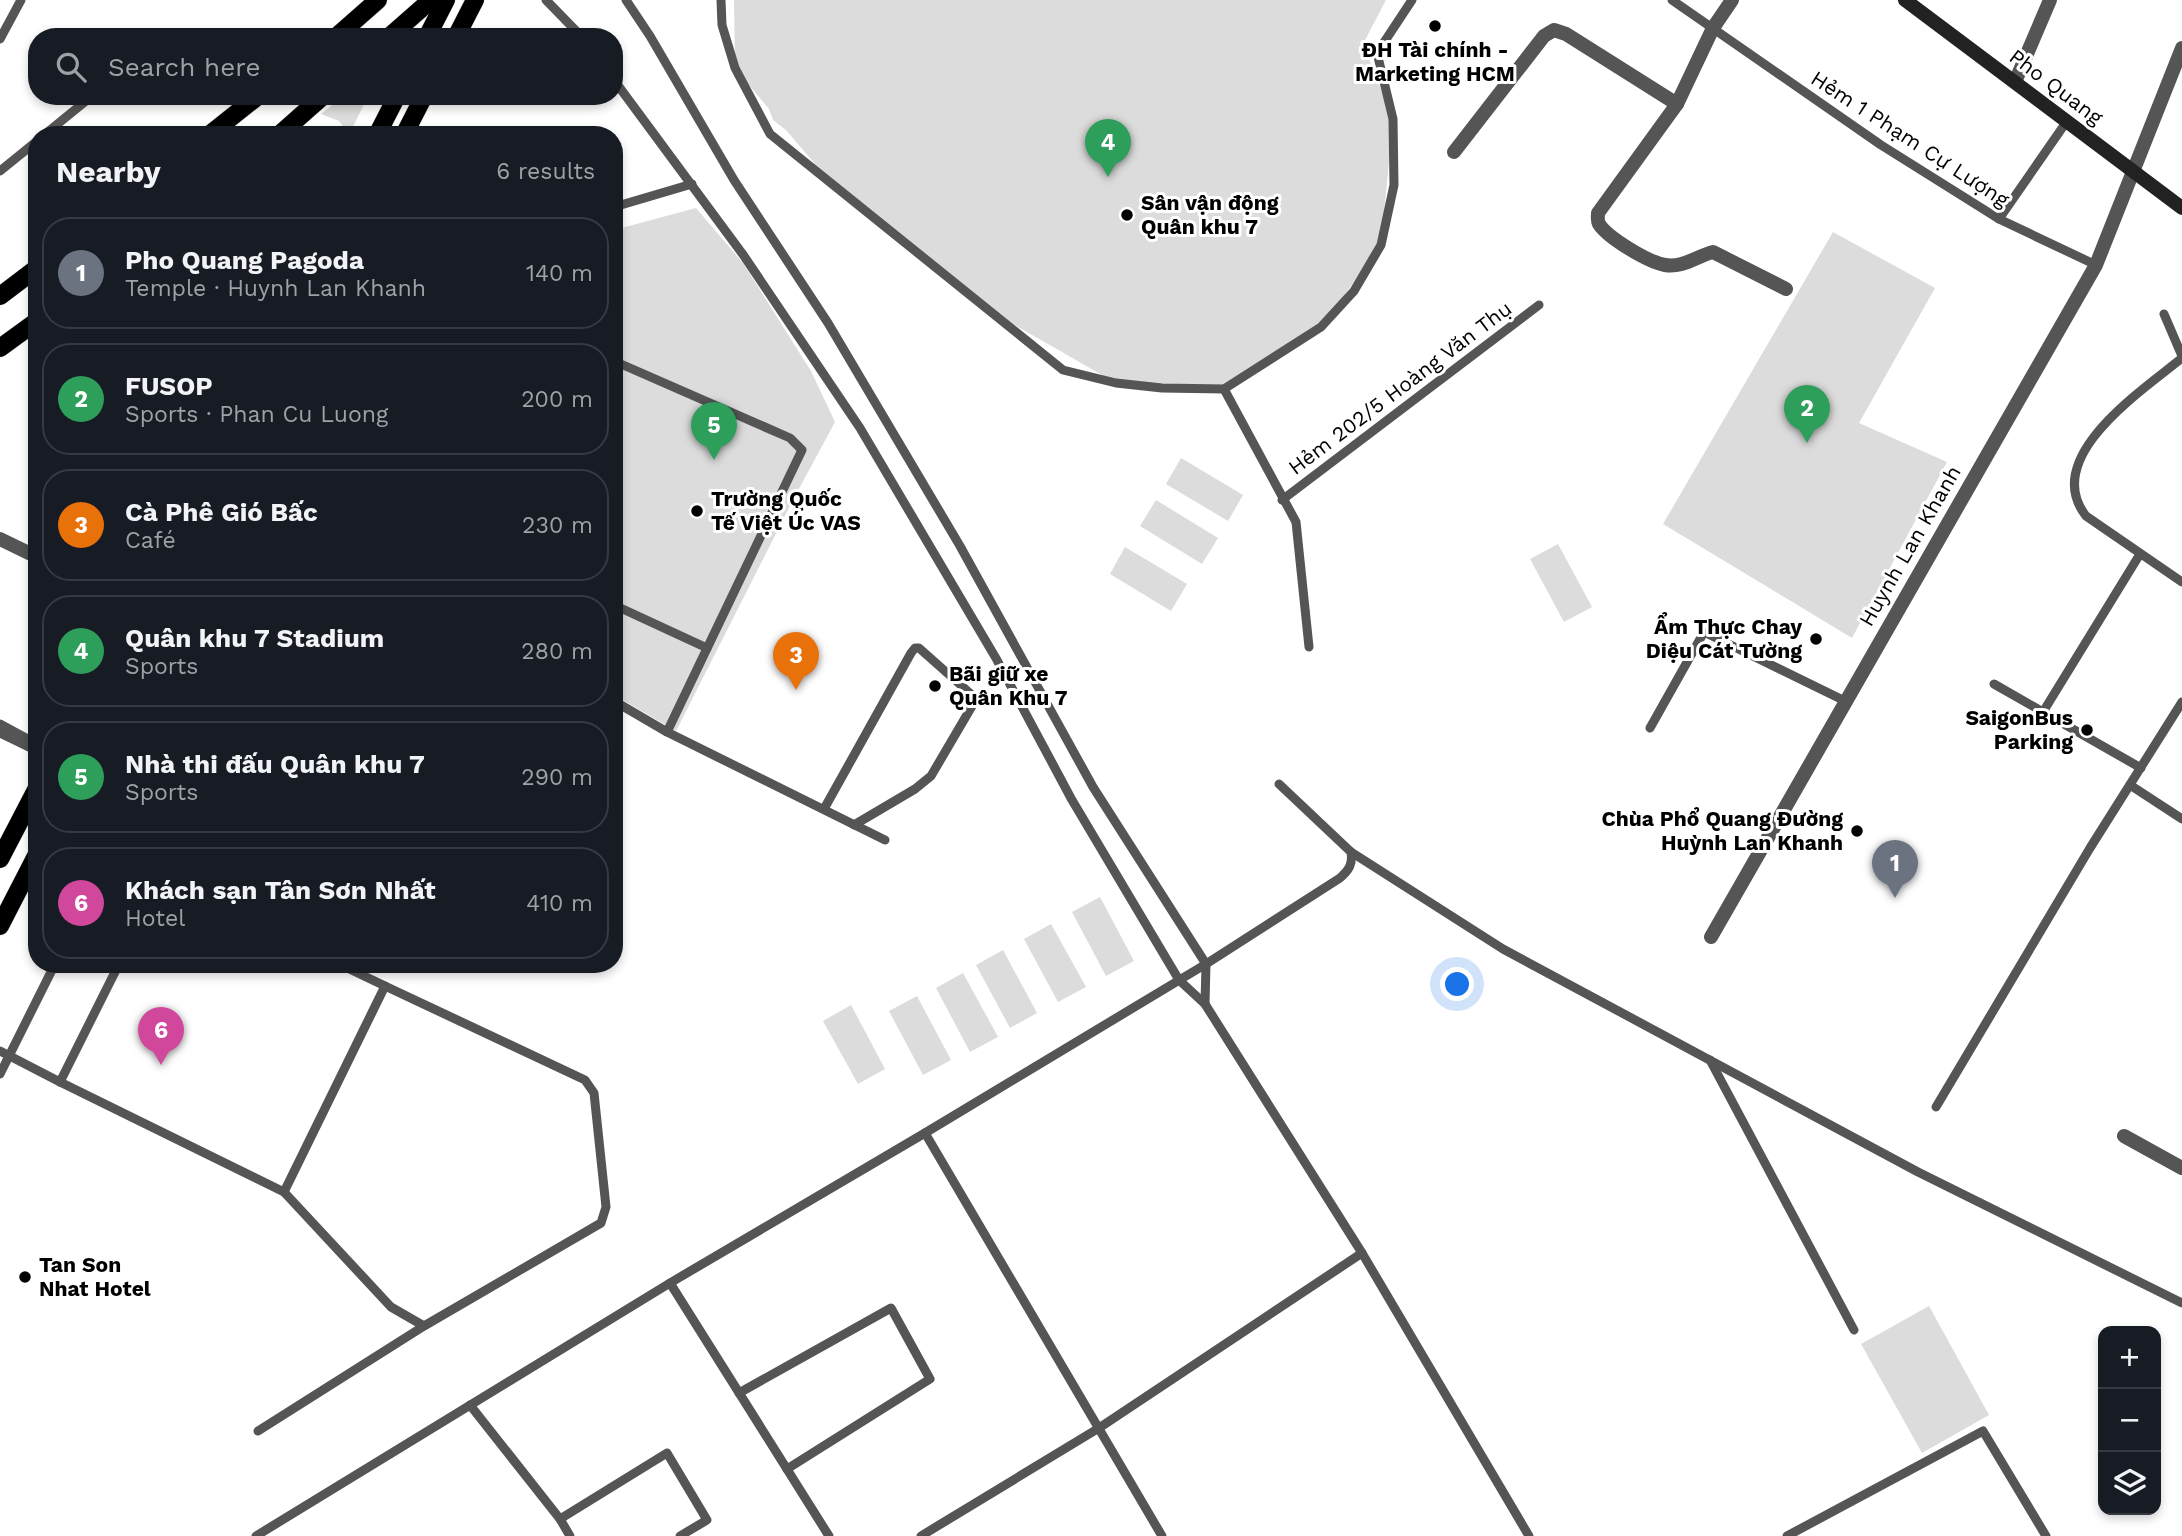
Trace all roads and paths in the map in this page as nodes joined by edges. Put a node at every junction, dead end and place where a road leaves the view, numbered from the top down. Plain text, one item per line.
1 (21, 0) edge
2 (430, 0) edge
3 (446, 0) edge
4 (475, 0) edge
5 (546, 0) edge
6 (626, 0) edge
7 (721, 0) edge
8 (1412, 0) edge
9 (1672, 0) edge
10 (1732, 0) edge
11 (1905, 0) edge
12 (2050, 0) edge
13 (372, 2) edge
14 (345, 28) edge
15 (399, 28) edge
16 (432, 28) edge
17 (461, 28) edge
18 (573, 28) edge
19 (1713, 28) junction
20 (0, 39) edge
21 (2182, 48) edge
22 (2015, 82) junction
23 (623, 92) edge
24 (1677, 104) junction
25 (81, 105) edge
26 (247, 105) edge
27 (313, 105) edge
28 (392, 105) edge
29 (419, 105) edge
30 (2067, 121) junction
31 (55, 126) edge
32 (220, 126) edge
33 (289, 126) edge
34 (382, 126) edge
35 (409, 126) edge
36 (28, 148) edge
37 (1454, 152) dead end
38 (2133, 170) junction
39 (0, 171) edge
40 (692, 184) junction
41 (623, 204) edge
42 (2182, 208) edge
43 (1999, 219) junction
44 (2096, 265) junction
45 (28, 275) edge
46 (1786, 289) dead end
47 (0, 296) edge
48 (1539, 305) dead end
49 (2164, 314) dead end
50 (28, 326) edge
51 (3, 340) edge
52 (2182, 357) edge
53 (623, 365) edge
54 (1224, 389) junction
55 (1282, 500) junction
56 (0, 539) edge
57 (28, 553) edge
58 (2140, 554) junction
59 (2182, 582) edge
60 (623, 609) edge
61 (1309, 647) dead end
62 (707, 648) junction
63 (1994, 684) dead end
64 (1845, 701) junction
65 (2182, 702) edge
66 (623, 706) edge
67 (2043, 712) junction
68 (0, 724) edge
69 (1650, 728) dead end
70 (667, 732) junction
71 (0, 733) edge
72 (28, 739) edge
73 (28, 747) edge
74 (2141, 768) junction
75 (1279, 784) dead end
76 (2130, 785) junction
77 (28, 802) edge
78 (824, 809) junction
79 (2182, 819) edge
80 (854, 825) junction
81 (885, 840) dead end
82 (4, 841) edge
83 (1351, 852) junction
84 (0, 859) edge
85 (28, 872) edge
86 (0, 926) edge
87 (1711, 937) dead end
88 (1206, 964) junction
89 (51, 973) edge
90 (114, 973) edge
91 (357, 973) edge
92 (1179, 980) junction
93 (385, 986) junction
94 (1205, 1004) junction
95 (0, 1051) edge
96 (9, 1057) junction
97 (1709, 1058) junction
98 (0, 1074) edge
99 (60, 1082) junction
100 (1936, 1107) dead end
101 (925, 1133) junction
102 (2124, 1136) dead end
103 (2182, 1168) edge
104 (284, 1192) junction
105 (1362, 1253) junction
106 (670, 1283) junction
107 (2182, 1303) edge
108 (424, 1326) junction
109 (1854, 1330) dead end
110 (739, 1393) junction
111 (470, 1405) junction
112 (1099, 1428) junction
113 (258, 1431) dead end
114 (787, 1469) junction
115 (560, 1519) junction
116 (256, 1536) edge
117 (570, 1536) edge
118 (680, 1536) edge
119 (829, 1536) edge
120 (921, 1536) edge
121 (1162, 1536) edge
122 (1529, 1536) edge
123 (1787, 1536) edge
124 (2046, 1536) edge

1 - 20 lane
2 - 15 main road
3 - 16 main road
4 - 17 main road
5 - 18 lane
6 - 88 lane
7 - 54 lane
8 - 54 lane
9 - 19 lane, Hẻm 1 Phạm Cự Lượng
10 - 19 street
11 - 22 main road, Pho Quang
12 - 22 street
13 - 14 main road
19 - 24 street
19 - 43 lane, Hẻm 1 Phạm Cự Lượng
21 - 38 street, Huynh Lan Khanh
22 - 30 main road, Pho Quang
23 - 40 lane
24 - 37 street
24 - 46 street
25 - 31 lane
26 - 32 main road
27 - 33 main road
28 - 34 main road
29 - 35 main road
30 - 38 main road, Pho Quang
30 - 43 lane
36 - 39 lane
38 - 42 main road, Pho Quang
38 - 44 street, Huynh Lan Khanh
40 - 41 lane
40 - 92 lane
43 - 44 lane, Hẻm 1 Phạm Cự Lượng
44 - 64 street, Huynh Lan Khanh
45 - 47 main road
48 - 55 lane, Hẻm 202/5 Hoàng Văn Thụ
49 - 52 lane
50 - 51 main road
52 - 58 lane
53 - 62 lane
54 - 55 lane
55 - 61 lane
56 - 57 street
58 - 59 lane
58 - 67 lane
60 - 62 lane
62 - 70 lane
63 - 67 lane
64 - 69 lane
64 - 87 street, Huynh Lan Khanh
65 - 74 lane
66 - 70 lane
67 - 74 lane
68 - 72 lane
70 - 78 lane
71 - 73 lane
74 - 76 lane
75 - 83 lane
76 - 79 lane
76 - 100 lane
77 - 82 main road
78 - 80 lane
78 - 80 lane
80 - 81 lane
82 - 84 main road
83 - 88 lane
83 - 97 lane
85 - 86 main road
88 - 92 lane
88 - 94 lane
89 - 96 lane
90 - 99 lane
91 - 93 lane
92 - 94 lane
92 - 101 lane
93 - 104 lane
93 - 108 lane
94 - 105 lane
95 - 96 lane
96 - 98 lane
96 - 99 lane
97 - 107 lane
97 - 109 lane
99 - 104 lane
101 - 106 lane
101 - 112 lane
102 - 103 street
104 - 108 lane
105 - 112 lane
105 - 122 lane
106 - 110 lane
106 - 111 lane
108 - 113 lane
110 - 114 lane
110 - 114 lane
111 - 115 lane
111 - 116 lane
112 - 120 lane
112 - 121 lane
114 - 119 lane
115 - 117 lane
115 - 118 lane
123 - 124 lane

